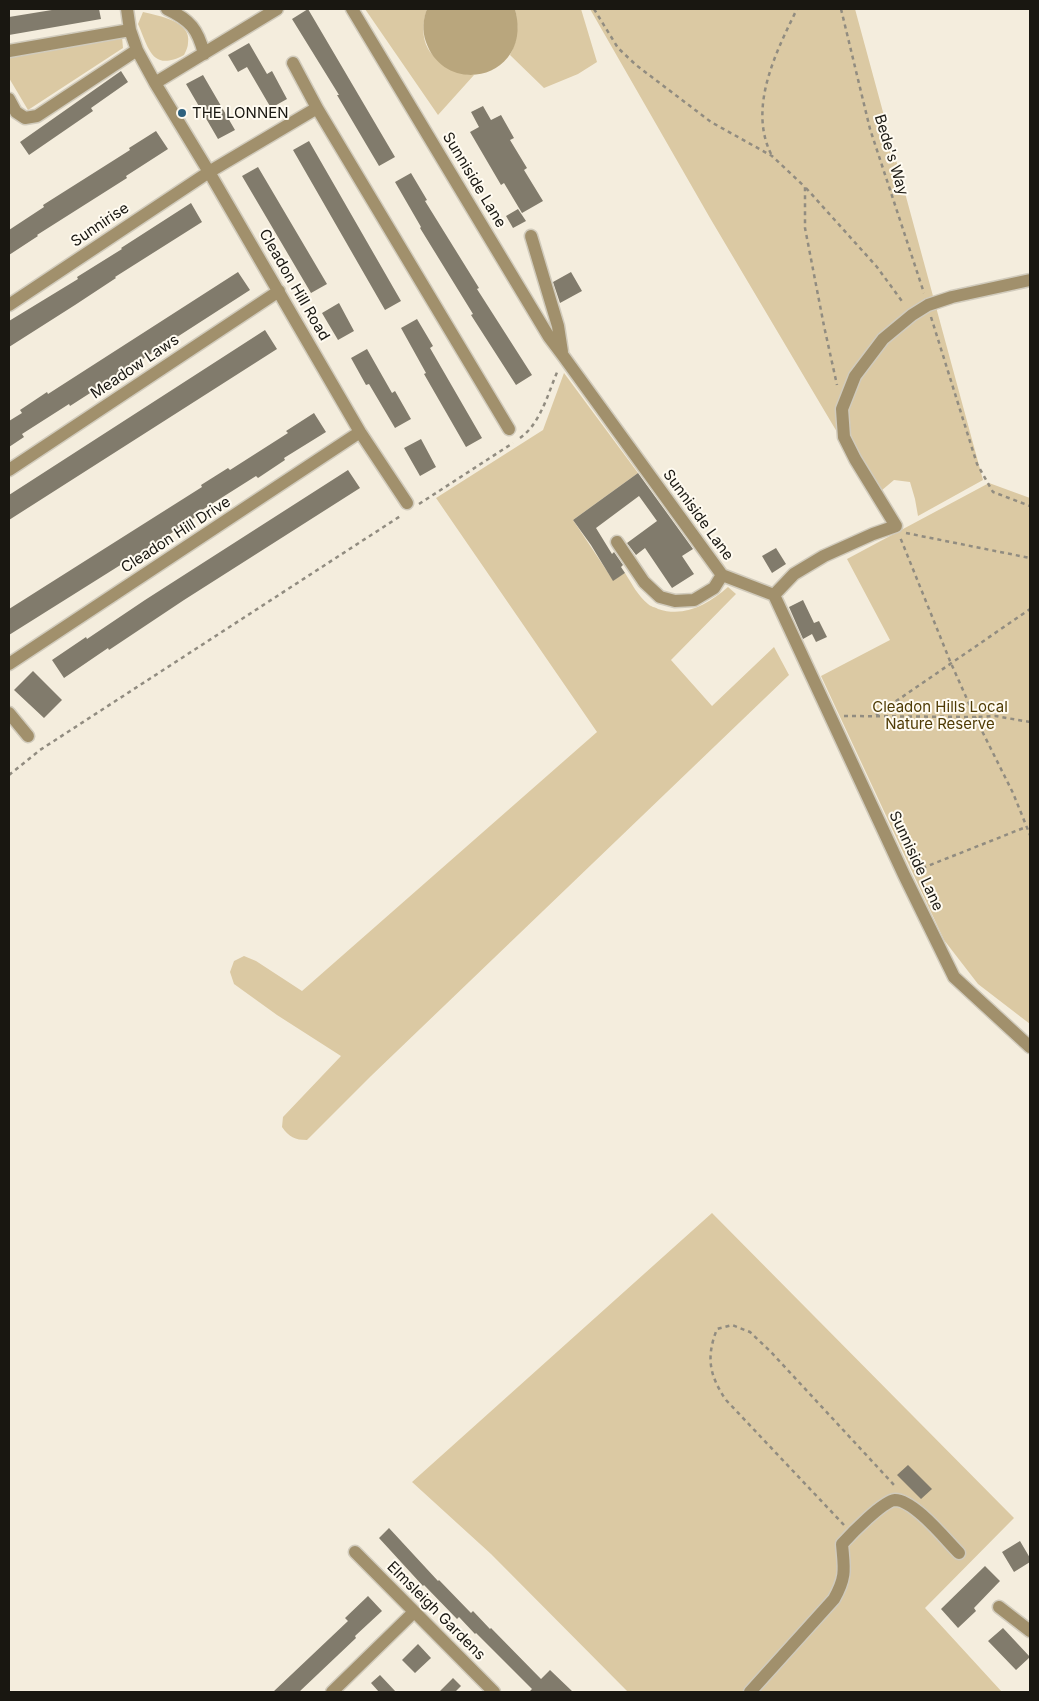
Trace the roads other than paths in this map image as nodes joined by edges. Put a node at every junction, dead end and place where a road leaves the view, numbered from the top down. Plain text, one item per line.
1 (127, 9) edge
2 (167, 9) edge
3 (277, 9) edge
4 (352, 9) edge
5 (130, 30) junction
6 (137, 50) junction
7 (9, 51) edge
8 (204, 54) junction
9 (293, 63) dead end
10 (156, 83) junction
11 (9, 99) edge
12 (316, 108) junction
13 (209, 172) junction
14 (531, 236) dead end
15 (1030, 280) edge
16 (279, 291) junction
17 (9, 305) edge
18 (563, 356) junction
19 (509, 429) dead end
20 (360, 432) junction
21 (9, 470) edge
22 (409, 507) road end
23 (616, 542) dead end
24 (722, 575) junction
25 (774, 595) junction
26 (9, 664) edge
27 (9, 713) edge
28 (28, 736) dead end
29 (1030, 1047) edge
30 (355, 1552) dead end
31 (959, 1553) dead end
32 (1000, 1607) dead end
33 (414, 1612) junction
34 (1030, 1631) edge
35 (332, 1692) edge
36 (494, 1692) edge
37 (750, 1692) edge

1 - 5 street
2 - 8 street
3 - 8 street
4 - 18 street, Sunniside Lane
5 - 6 street
5 - 7 street
6 - 10 street
6 - 11 street
8 - 10 street
9 - 12 street
10 - 13 street, Cleadon Hill Road
12 - 13 street, Sunnirise
12 - 19 street
13 - 16 street, Cleadon Hill Road
13 - 17 street, Sunnirise
14 - 18 street
15 - 25 street
16 - 20 street, Cleadon Hill Road
16 - 21 street, Meadow Laws
18 - 24 street, Sunniside Lane
20 - 22 street, Cleadon Hill Road
20 - 26 street, Cleadon Hill Drive
23 - 24 street
24 - 25 street, Sunniside Lane
25 - 29 street, Sunniside Lane
27 - 28 street
30 - 33 street, Elmsleigh Gardens
31 - 37 street
32 - 34 street
33 - 35 street
33 - 36 street, Elmsleigh Gardens

